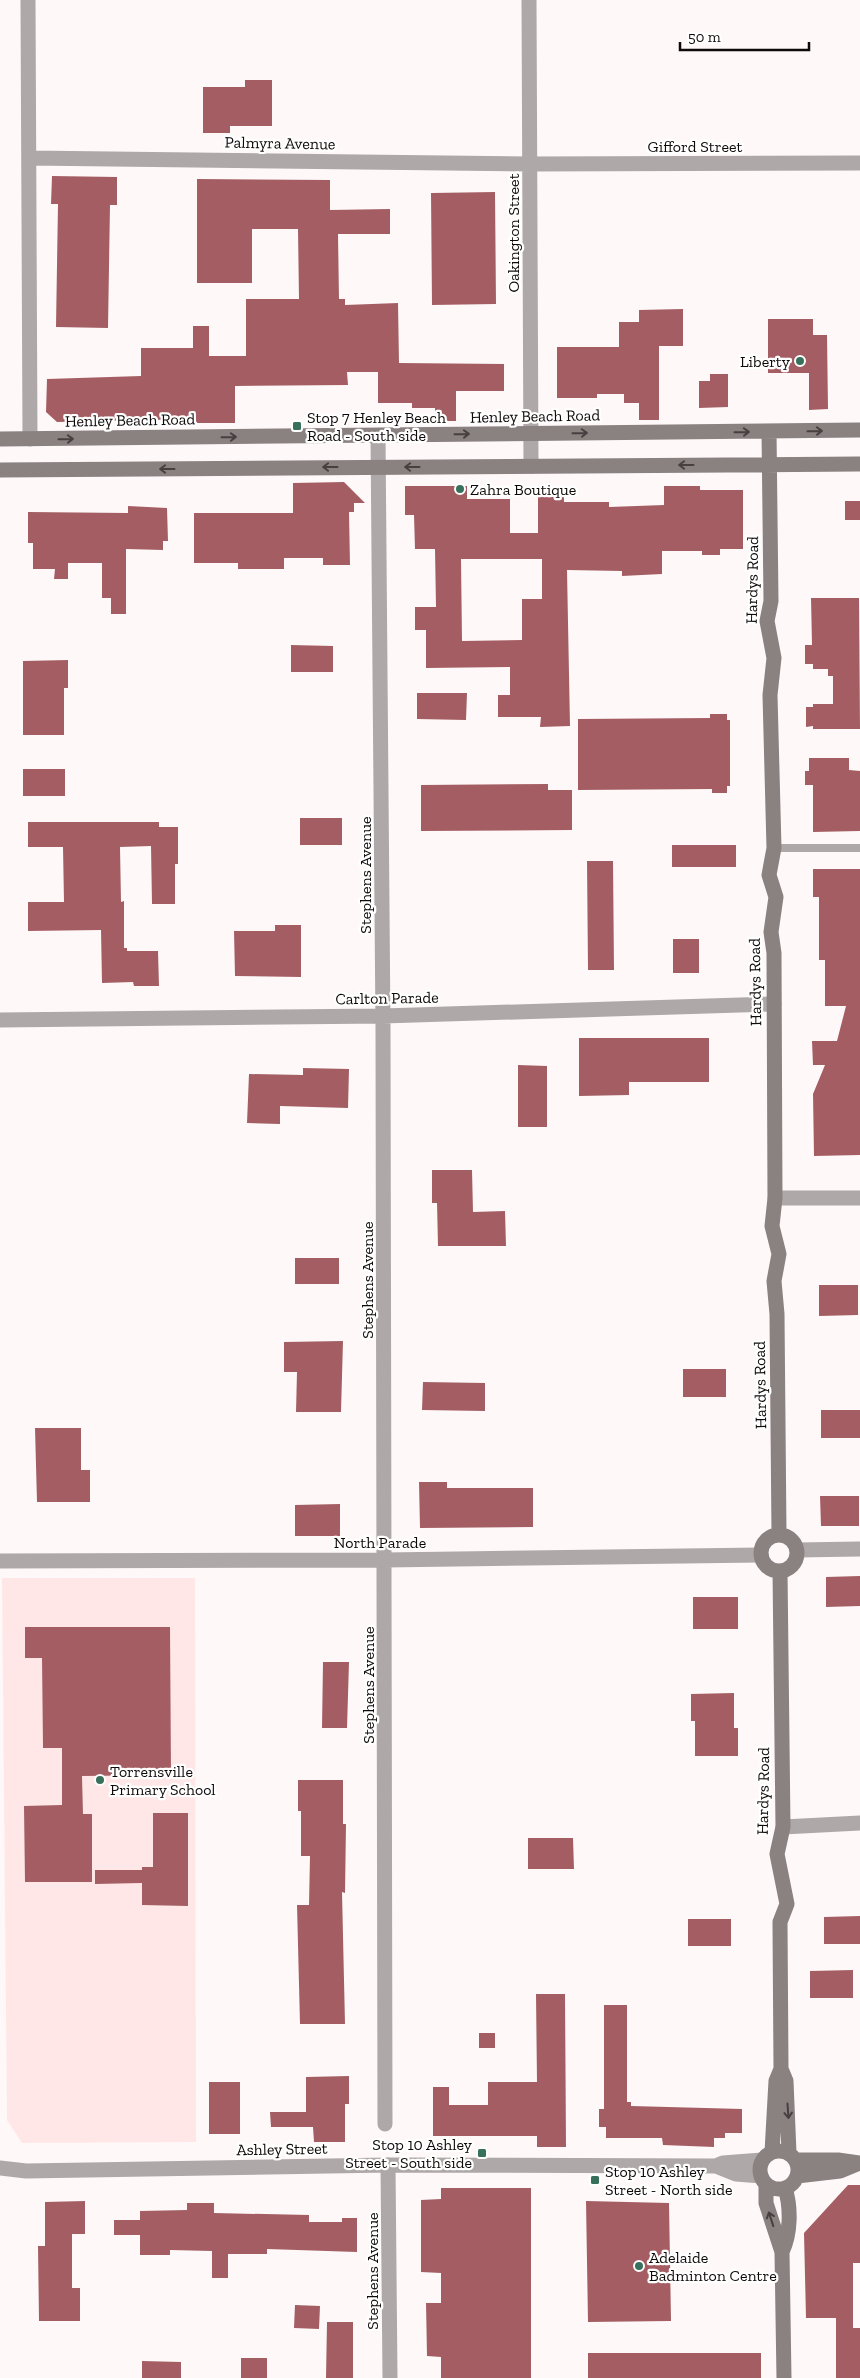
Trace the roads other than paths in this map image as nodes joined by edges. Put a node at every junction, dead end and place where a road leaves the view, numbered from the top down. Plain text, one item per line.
1 (28, 0) edge
2 (529, 0) edge
3 (29, 158) junction
4 (860, 163) edge
5 (530, 164) junction
6 (860, 430) edge
7 (769, 431) junction
8 (531, 434) junction
9 (378, 436) junction
10 (0, 439) edge
11 (30, 439) junction
12 (770, 464) junction
13 (860, 464) edge
14 (531, 466) junction
15 (379, 467) junction
16 (0, 470) edge
17 (774, 848) junction
18 (860, 848) edge
19 (774, 1004) junction
20 (383, 1016) junction
21 (0, 1020) edge
22 (776, 1198) junction
23 (860, 1198) edge
24 (779, 1534) junction
25 (860, 1549) edge
26 (797, 1550) junction
27 (761, 1555) junction
28 (385, 1560) junction
29 (0, 1561) edge
30 (780, 1571) junction
31 (860, 1824) edge
32 (783, 1828) junction
33 (781, 2069) junction
34 (385, 2124) dead end
35 (767, 2156) junction
36 (792, 2157) junction
37 (859, 2164) edge
38 (388, 2165) junction
39 (716, 2166) junction
40 (0, 2168) edge
41 (797, 2176) junction
42 (763, 2180) junction
43 (786, 2188) junction
44 (782, 2252) junction
45 (390, 2378) edge
46 (784, 2378) edge

1 - 3 street
2 - 5 street, Oakington Street
3 - 5 street, Palmyra Avenue
3 - 11 street
4 - 5 street, Gifford Street
5 - 8 street, Oakington Street
7 -> 6 street, Henley Beach Road
8 -> 7 street, Henley Beach Road
7 - 12 street, Hardys Road
9 -> 8 street, Henley Beach Road
8 - 14 street, Oakington Street
11 -> 9 street, Henley Beach Road
9 - 15 street, Stephens Avenue
10 - 11 street, Henley Beach Road
12 - 13 street
12 -> 14 street
12 - 17 street, Hardys Road
14 -> 15 street
15 -> 16 street
15 - 20 street, Stephens Avenue
17 - 18 lane
17 - 19 street, Hardys Road
19 - 20 street, Carlton Parade
19 - 22 street, Hardys Road
20 - 21 street, Carlton Parade
20 - 28 street, Stephens Avenue
22 - 23 street
22 - 24 street, Hardys Road
24 - 26 street
24 - 27 street
25 - 26 street
26 - 30 street
27 - 28 street, North Parade
27 - 30 street
28 - 29 street, North Parade
28 - 34 street, Stephens Avenue
30 - 32 street, Hardys Road
31 - 32 street
32 - 33 street, Hardys Road
33 - 35 street, Hardys Road
33 -> 36 street, Hardys Road
35 - 36 street
35 - 39 street, Ashley Street
35 - 42 street
36 - 37 street
36 - 41 street
37 - 41 street
38 - 39 street, Ashley Street
38 - 40 street, Ashley Street
38 - 45 street, Stephens Avenue
39 - 42 street, Ashley Street
41 - 43 street
42 - 43 street
44 -> 42 street
43 - 44 street
44 - 46 street

